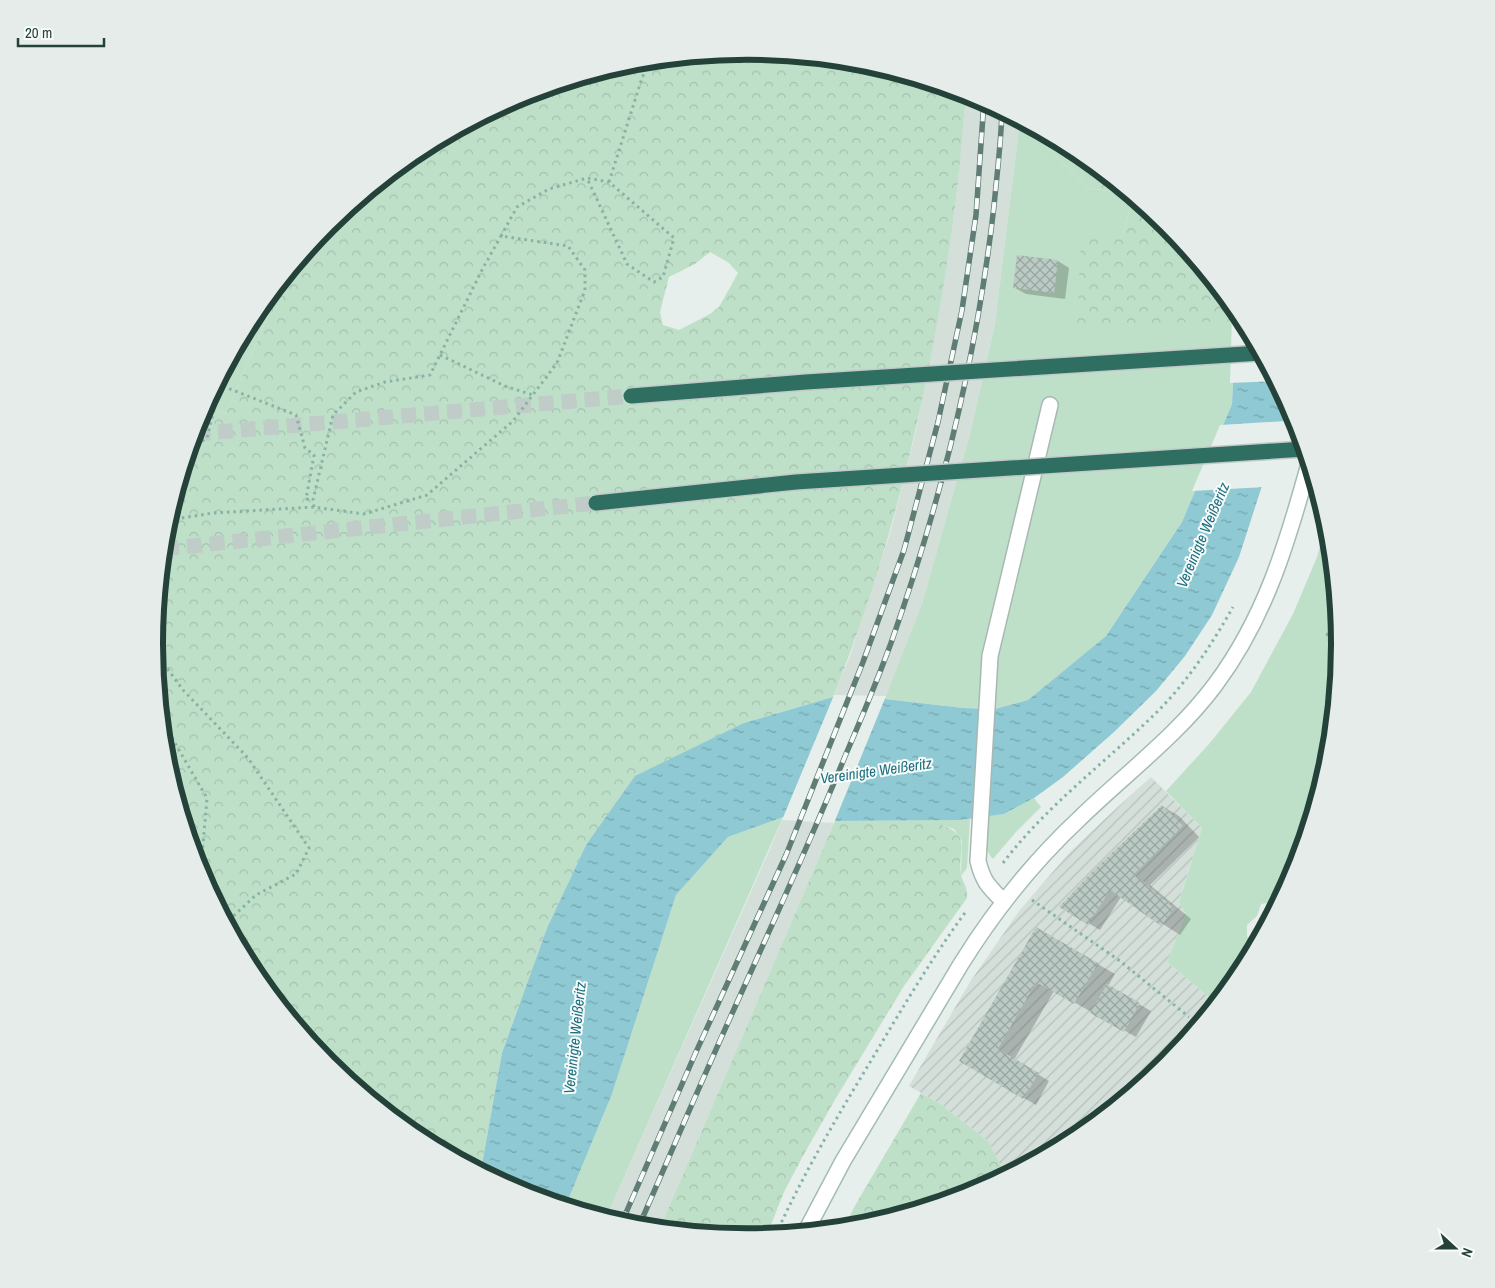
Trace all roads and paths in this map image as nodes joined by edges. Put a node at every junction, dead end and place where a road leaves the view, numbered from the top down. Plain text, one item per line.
1 (646, 69) edge
2 (587, 178) junction
3 (609, 182) junction
4 (501, 236) junction
5 (1254, 353) edge
6 (440, 355) junction
7 (223, 388) edge
8 (533, 395) junction
9 (631, 396) tunnel mouth
10 (1050, 405) dead end
11 (213, 410) edge
12 (199, 442) edge
13 (1298, 449) edge
14 (1306, 474) edge
15 (313, 500) junction
16 (596, 502) tunnel mouth
17 (314, 507) junction
18 (177, 519) edge
19 (1326, 634) dead end
20 (1332, 636) edge
21 (164, 664) edge
22 (171, 736) edge
23 (202, 853) edge
24 (1016, 887) junction
25 (1004, 902) junction
26 (232, 918) edge
27 (1190, 1017) dead end
28 (809, 1225) edge

1 - 3 path
2 - 3 path
2 - 3 path
2 - 4 path
4 - 6 path
4 - 8 path
5 - 9 highway, bridge
6 - 8 path
6 - 15 path
7 - 15 path
8 - 17 path
10 - 25 main road
11 - 12 path
13 - 16 highway, bridge
14 - 24 main road
15 - 17 path
17 - 18 path
19 - 20 path
21 - 26 path
22 - 23 path
24 - 25 main road
24 - 27 path
25 - 28 main road

